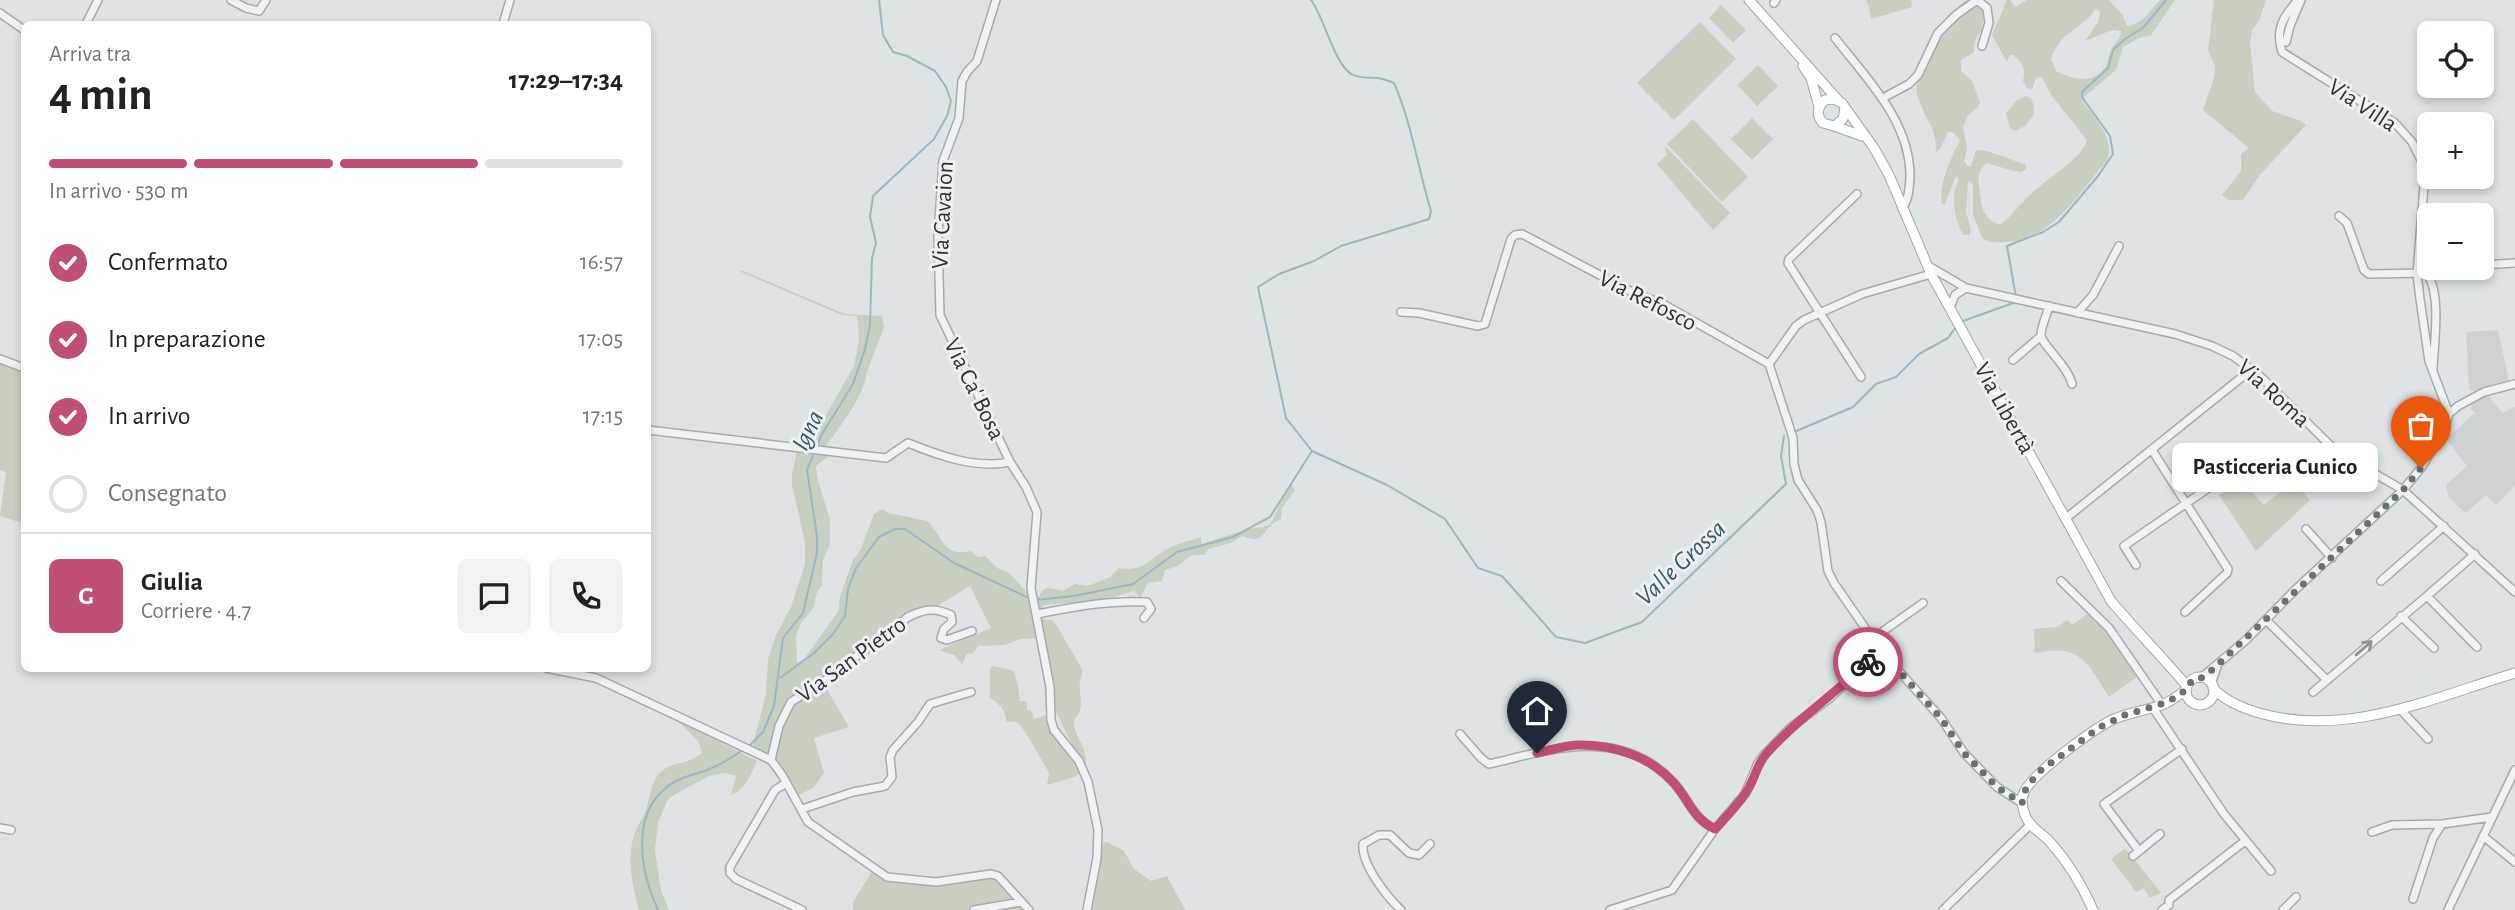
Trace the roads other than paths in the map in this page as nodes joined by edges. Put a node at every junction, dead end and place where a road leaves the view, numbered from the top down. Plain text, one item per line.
1 (97, 0) edge
2 (231, 0) edge
3 (266, 0) edge
4 (510, 0) edge
5 (996, 0) edge
6 (1749, 0) edge
7 (2300, 0) edge
8 (0, 13) edge
9 (87, 21) edge
10 (504, 21) edge
11 (21, 28) edge
12 (1835, 38) dead end
13 (2286, 42) dead end
14 (1982, 46) dead end
15 (1794, 53) junction
16 (1883, 98) junction
17 (1841, 104) junction
18 (1819, 107) junction
19 (1834, 126) junction
20 (1864, 137) junction
21 (1857, 194) dead end
22 (2423, 203) edge
23 (1902, 208) junction
24 (2339, 216) dead end
25 (2119, 246) dead end
26 (2515, 262) edge
27 (2494, 264) edge
28 (1929, 270) junction
29 (2417, 274) edge
30 (2418, 280) edge
31 (2430, 280) edge
32 (1950, 281) junction
33 (1940, 290) junction
34 (1962, 290) junction
35 (2049, 306) junction
36 (1950, 308) junction
37 (1401, 312) dead end
38 (1820, 312) junction
39 (2077, 313) junction
40 (940, 315) joint
41 (2041, 336) junction
42 (0, 359) edge
43 (2013, 360) dead end
44 (1769, 364) junction
45 (21, 367) edge
46 (2249, 368) junction
47 (2432, 372) junction
48 (1861, 377) dead end
49 (2072, 384) dead end
50 (2515, 384) edge
51 (2449, 414) junction
52 (651, 430) edge
53 (2152, 450) junction
54 (2258, 454) dead end
55 (1010, 462) junction
56 (2403, 490) junction
57 (2185, 504) junction
58 (2065, 519) junction
59 (2444, 526) junction
60 (2306, 529) dead end
61 (2475, 554) junction
62 (2332, 558) junction
63 (2136, 565) dead end
64 (2061, 581) dead end
65 (2381, 581) dead end
66 (2515, 592) edge
67 (2427, 596) junction
68 (1923, 603) dead end
69 (2185, 612) dead end
70 (1037, 614) junction
71 (2401, 616) junction
72 (1144, 618) dead end
73 (2266, 620) junction
74 (972, 631) dead end
75 (1872, 639) junction
76 (2477, 647) dead end
77 (2434, 648) dead end
78 (1881, 651) junction
79 (2169, 664) junction
80 (2217, 666) junction
81 (565, 672) edge
82 (2515, 673) edge
83 (2198, 678) junction
84 (2327, 680) junction
85 (2212, 686) junction
86 (2187, 688) junction
87 (971, 692) dead end
88 (2313, 692) dead end
89 (2191, 701) junction
90 (2209, 701) junction
91 (2230, 702) junction
92 (2161, 705) junction
93 (2400, 709) junction
94 (1460, 734) dead end
95 (2428, 739) dead end
96 (2182, 749) junction
97 (771, 760) junction
98 (2515, 770) edge
99 (786, 783) junction
100 (2022, 803) junction
101 (802, 809) junction
102 (2492, 817) junction
103 (2442, 824) junction
104 (2030, 825) junction
105 (0, 828) edge
106 (1715, 829) junction
107 (11, 830) dead end
108 (2372, 832) dead end
109 (2160, 834) dead end
110 (2483, 836) junction
111 (2245, 841) junction
112 (1430, 845) dead end
113 (2515, 862) edge
114 (2271, 871) dead end
115 (2296, 897) dead end
116 (2413, 899) dead end
117 (1021, 902) junction
118 (802, 910) edge
119 (974, 910) edge
120 (1029, 910) edge
121 (1087, 910) edge
122 (1401, 910) edge
123 (1610, 910) edge
124 (1943, 910) edge
125 (2093, 910) edge
126 (2162, 910) edge
127 (2283, 910) edge
128 (2448, 910) edge

1 - 9 street
2 - 3 street
4 - 10 street
5 - 40 street, Via Cavaion
6 - 15 main road
7 - 13 street
7 - 22 street, Via Villa
8 - 11 street
12 - 16 street
14 - 16 street
15 - 17 main road, Via Libertà
15 - 18 main road
16 - 23 street
17 - 18 main road
17 - 19 main road
17 - 20 main road, Via Libertà
18 - 19 main road
19 - 20 main road
20 - 23 main road, Via Libertà
21 - 38 street
23 - 28 main road, Via Libertà
24 - 29 street
25 - 39 street
26 - 27 street
28 - 32 street, Via Roma
28 - 33 main road, Via Libertà
28 - 38 street
30 - 47 street
31 - 47 street
32 - 33 street
32 - 34 street, Via Roma
33 - 34 street, Via Roma
33 - 36 main road, Via Libertà
34 - 35 street, Via Roma
34 - 36 street
35 - 39 street, Via Roma
35 - 41 street
36 - 58 main road, Via Libertà
37 - 44 street, Via Refosco
38 - 44 street
38 - 48 street
39 - 46 street, Via Roma
40 - 55 street, Via Ca' Bosa
41 - 43 street
41 - 49 street
42 - 45 street
44 - 75 street
46 - 53 street
46 - 56 street, Via Roma
47 - 51 street
50 - 51 street
51 - 56 street
52 - 55 street, Via Ca' Bosa
53 - 57 street
53 - 58 street
54 - 57 street
55 - 70 street, Via Ca' Bosa
56 - 59 street, Via Roma
56 - 62 street
57 - 63 street
57 - 69 street
58 - 79 main road, Via Libertà
59 - 61 street, Via Roma
59 - 65 street
60 - 62 street
61 - 66 street, Via Roma
61 - 67 street
62 - 73 street
64 - 92 street
67 - 71 street
67 - 76 street
68 - 75 street
70 - 72 street
70 - 121 street, Via Ca' Bosa
71 - 77 street
84 -> 71 street
73 - 80 street
73 - 84 street
74 - 97 street, Via San Pietro
75 - 78 street
78 - 100 street
78 - 106 street
79 - 83 main road, Via Libertà
79 - 86 main road, Via Libertà
80 - 83 street
80 - 85 street
81 - 97 street
82 - 93 main road
83 - 85 main road
83 - 86 main road
84 - 88 street
85 - 90 main road
85 - 91 main road
86 - 89 main road
86 - 92 main road
87 - 101 street
89 - 90 main road
89 - 92 main road
90 - 91 main road
91 - 93 main road
92 - 96 street
92 - 100 main road
93 - 95 street
94 - 106 street
96 - 109 street
96 - 111 street
97 - 99 street
98 - 102 street
99 - 101 street
99 - 118 street
100 - 104 main road
101 - 117 street
102 - 103 street
102 - 110 street
103 - 108 street
103 - 116 street
104 - 124 street
104 - 125 main road
105 - 107 street
106 - 123 street
110 - 113 street
110 - 128 street
111 - 114 street
111 - 126 street
112 - 122 street
115 - 127 street
117 - 119 street
117 - 120 street

